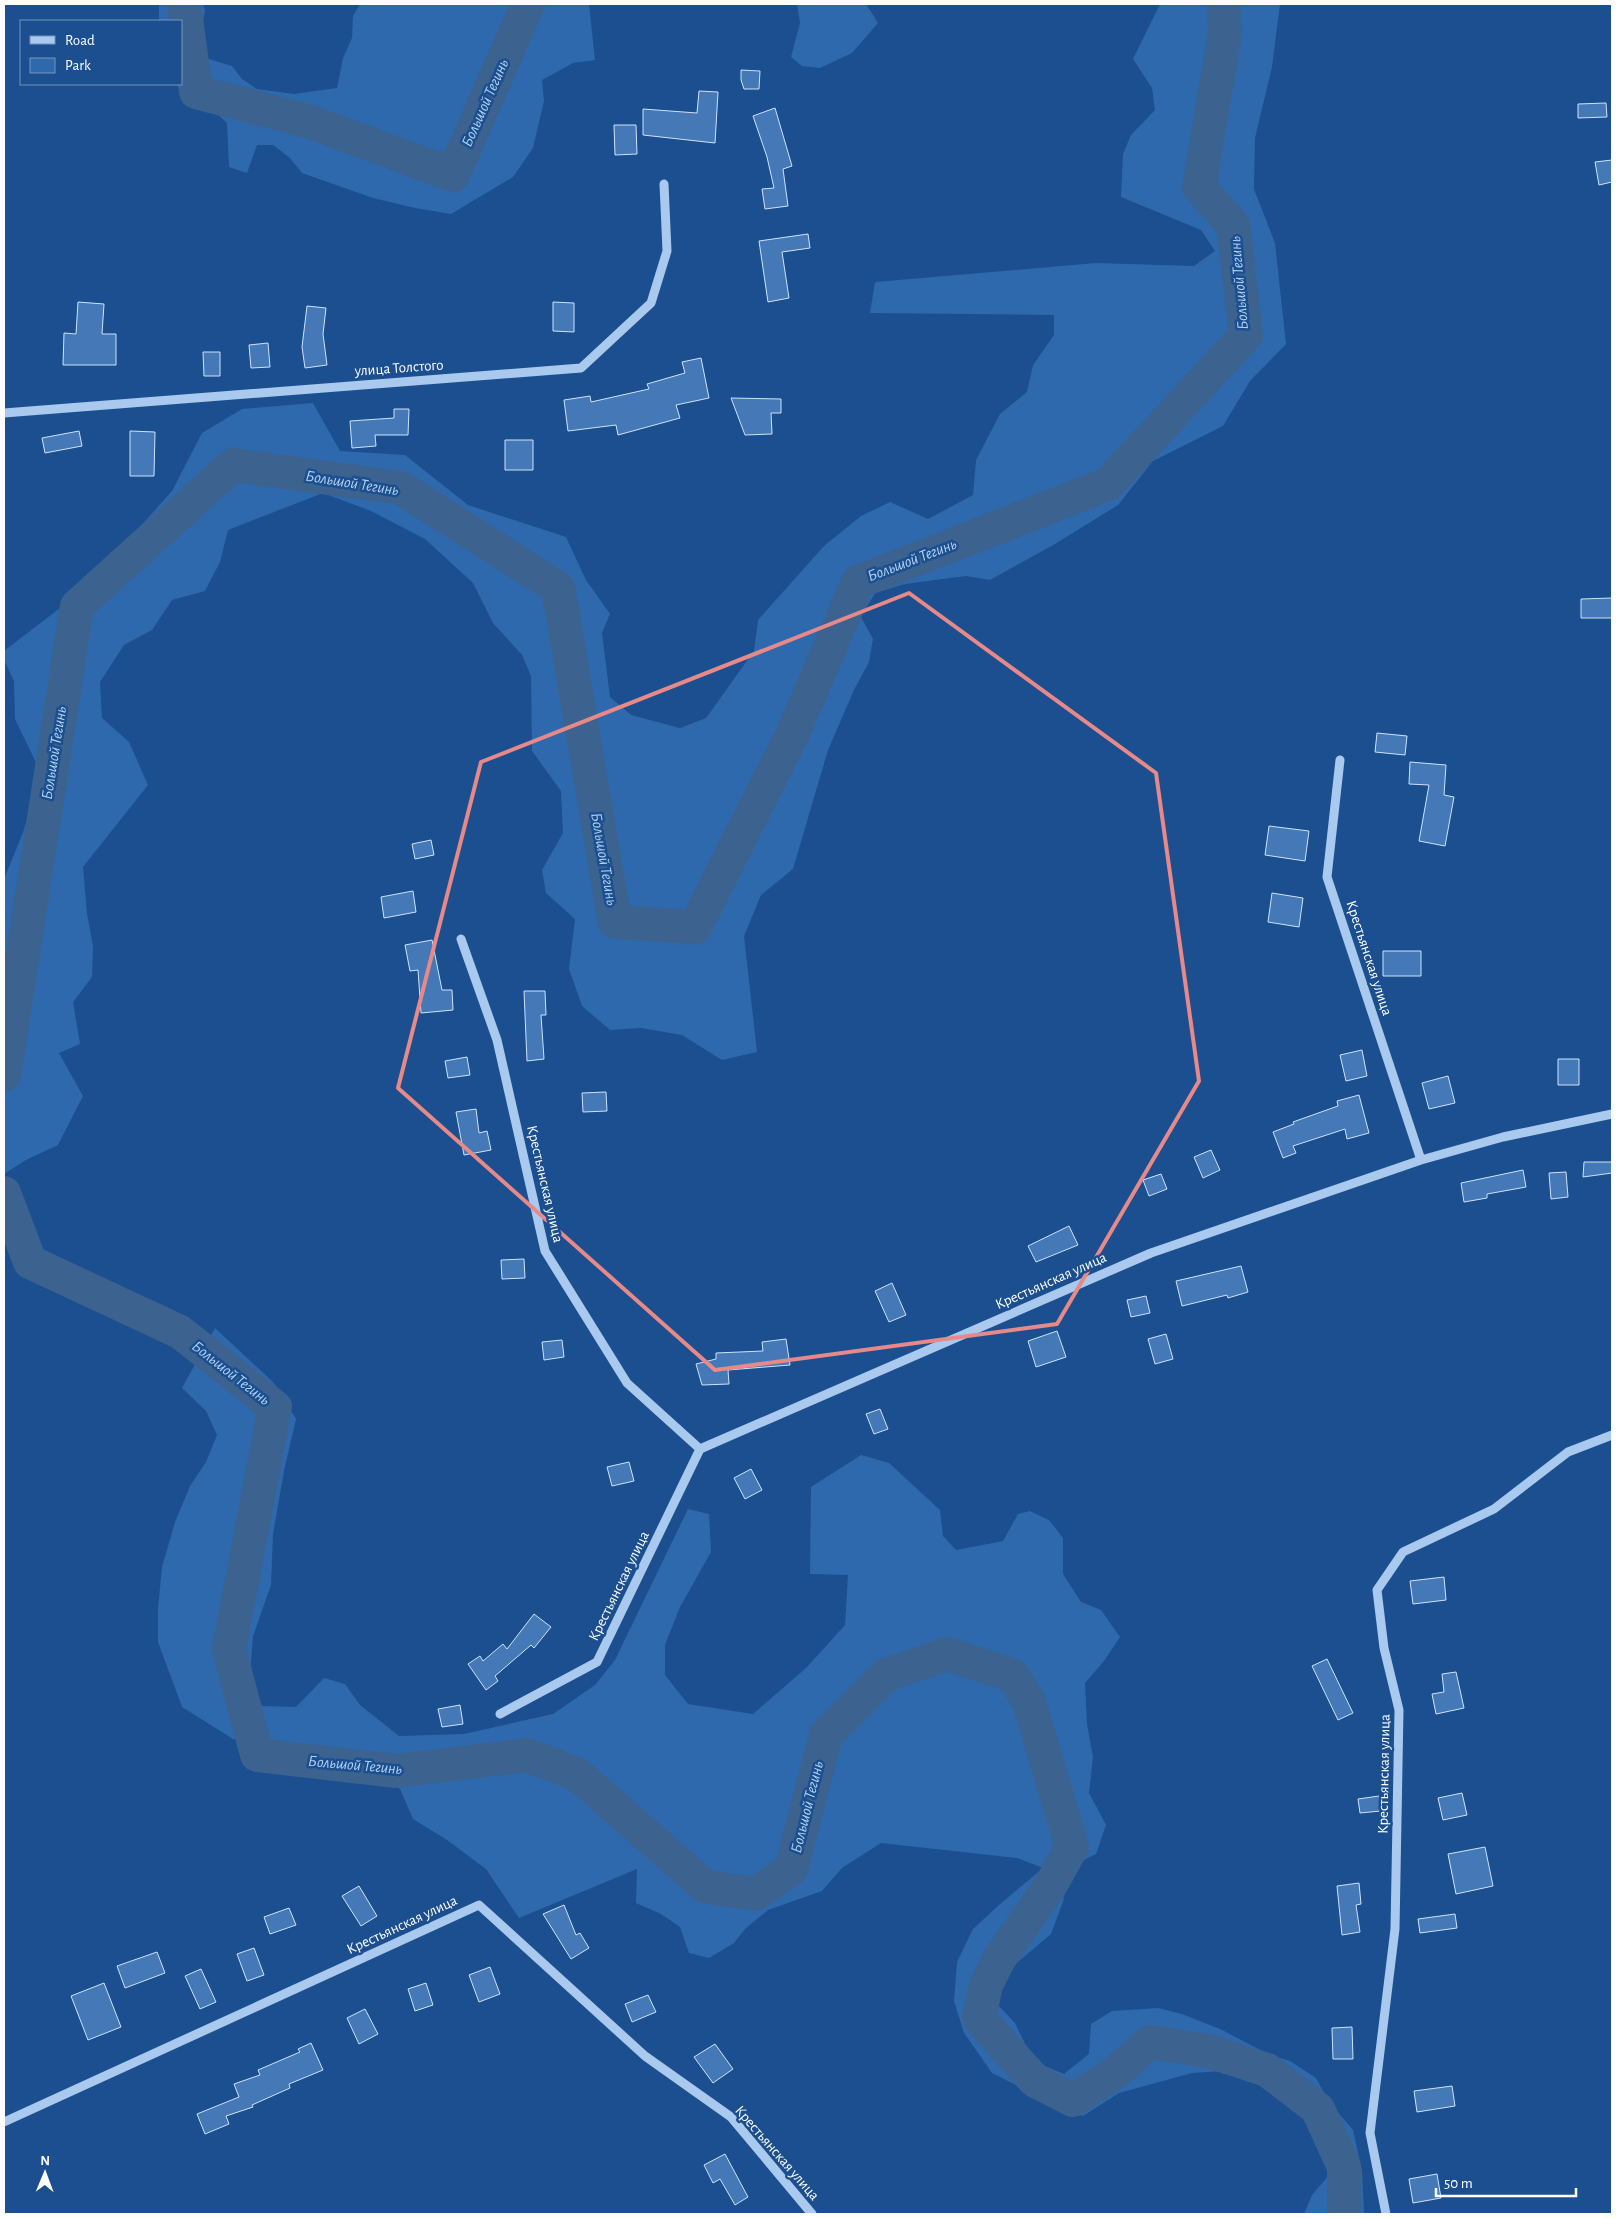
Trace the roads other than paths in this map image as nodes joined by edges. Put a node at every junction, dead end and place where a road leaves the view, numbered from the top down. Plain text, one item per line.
1 (664, 184) dead end
2 (4, 413) edge
3 (1340, 760) dead end
4 (461, 939) dead end
5 (1612, 1114) edge
6 (1421, 1160) junction
7 (1612, 1435) edge
8 (700, 1449) junction
9 (500, 1714) dead end
10 (4, 2122) edge
11 (812, 2214) edge
12 (1386, 2214) edge

1 - 2 street, улица Толстого
3 - 6 street, Крестьянская улица
4 - 8 street, Крестьянская улица
5 - 6 street, Крестьянская улица
6 - 8 street, Крестьянская улица
7 - 12 street, Крестьянская улица
8 - 9 street, Крестьянская улица
10 - 11 street, Крестьянская улица

